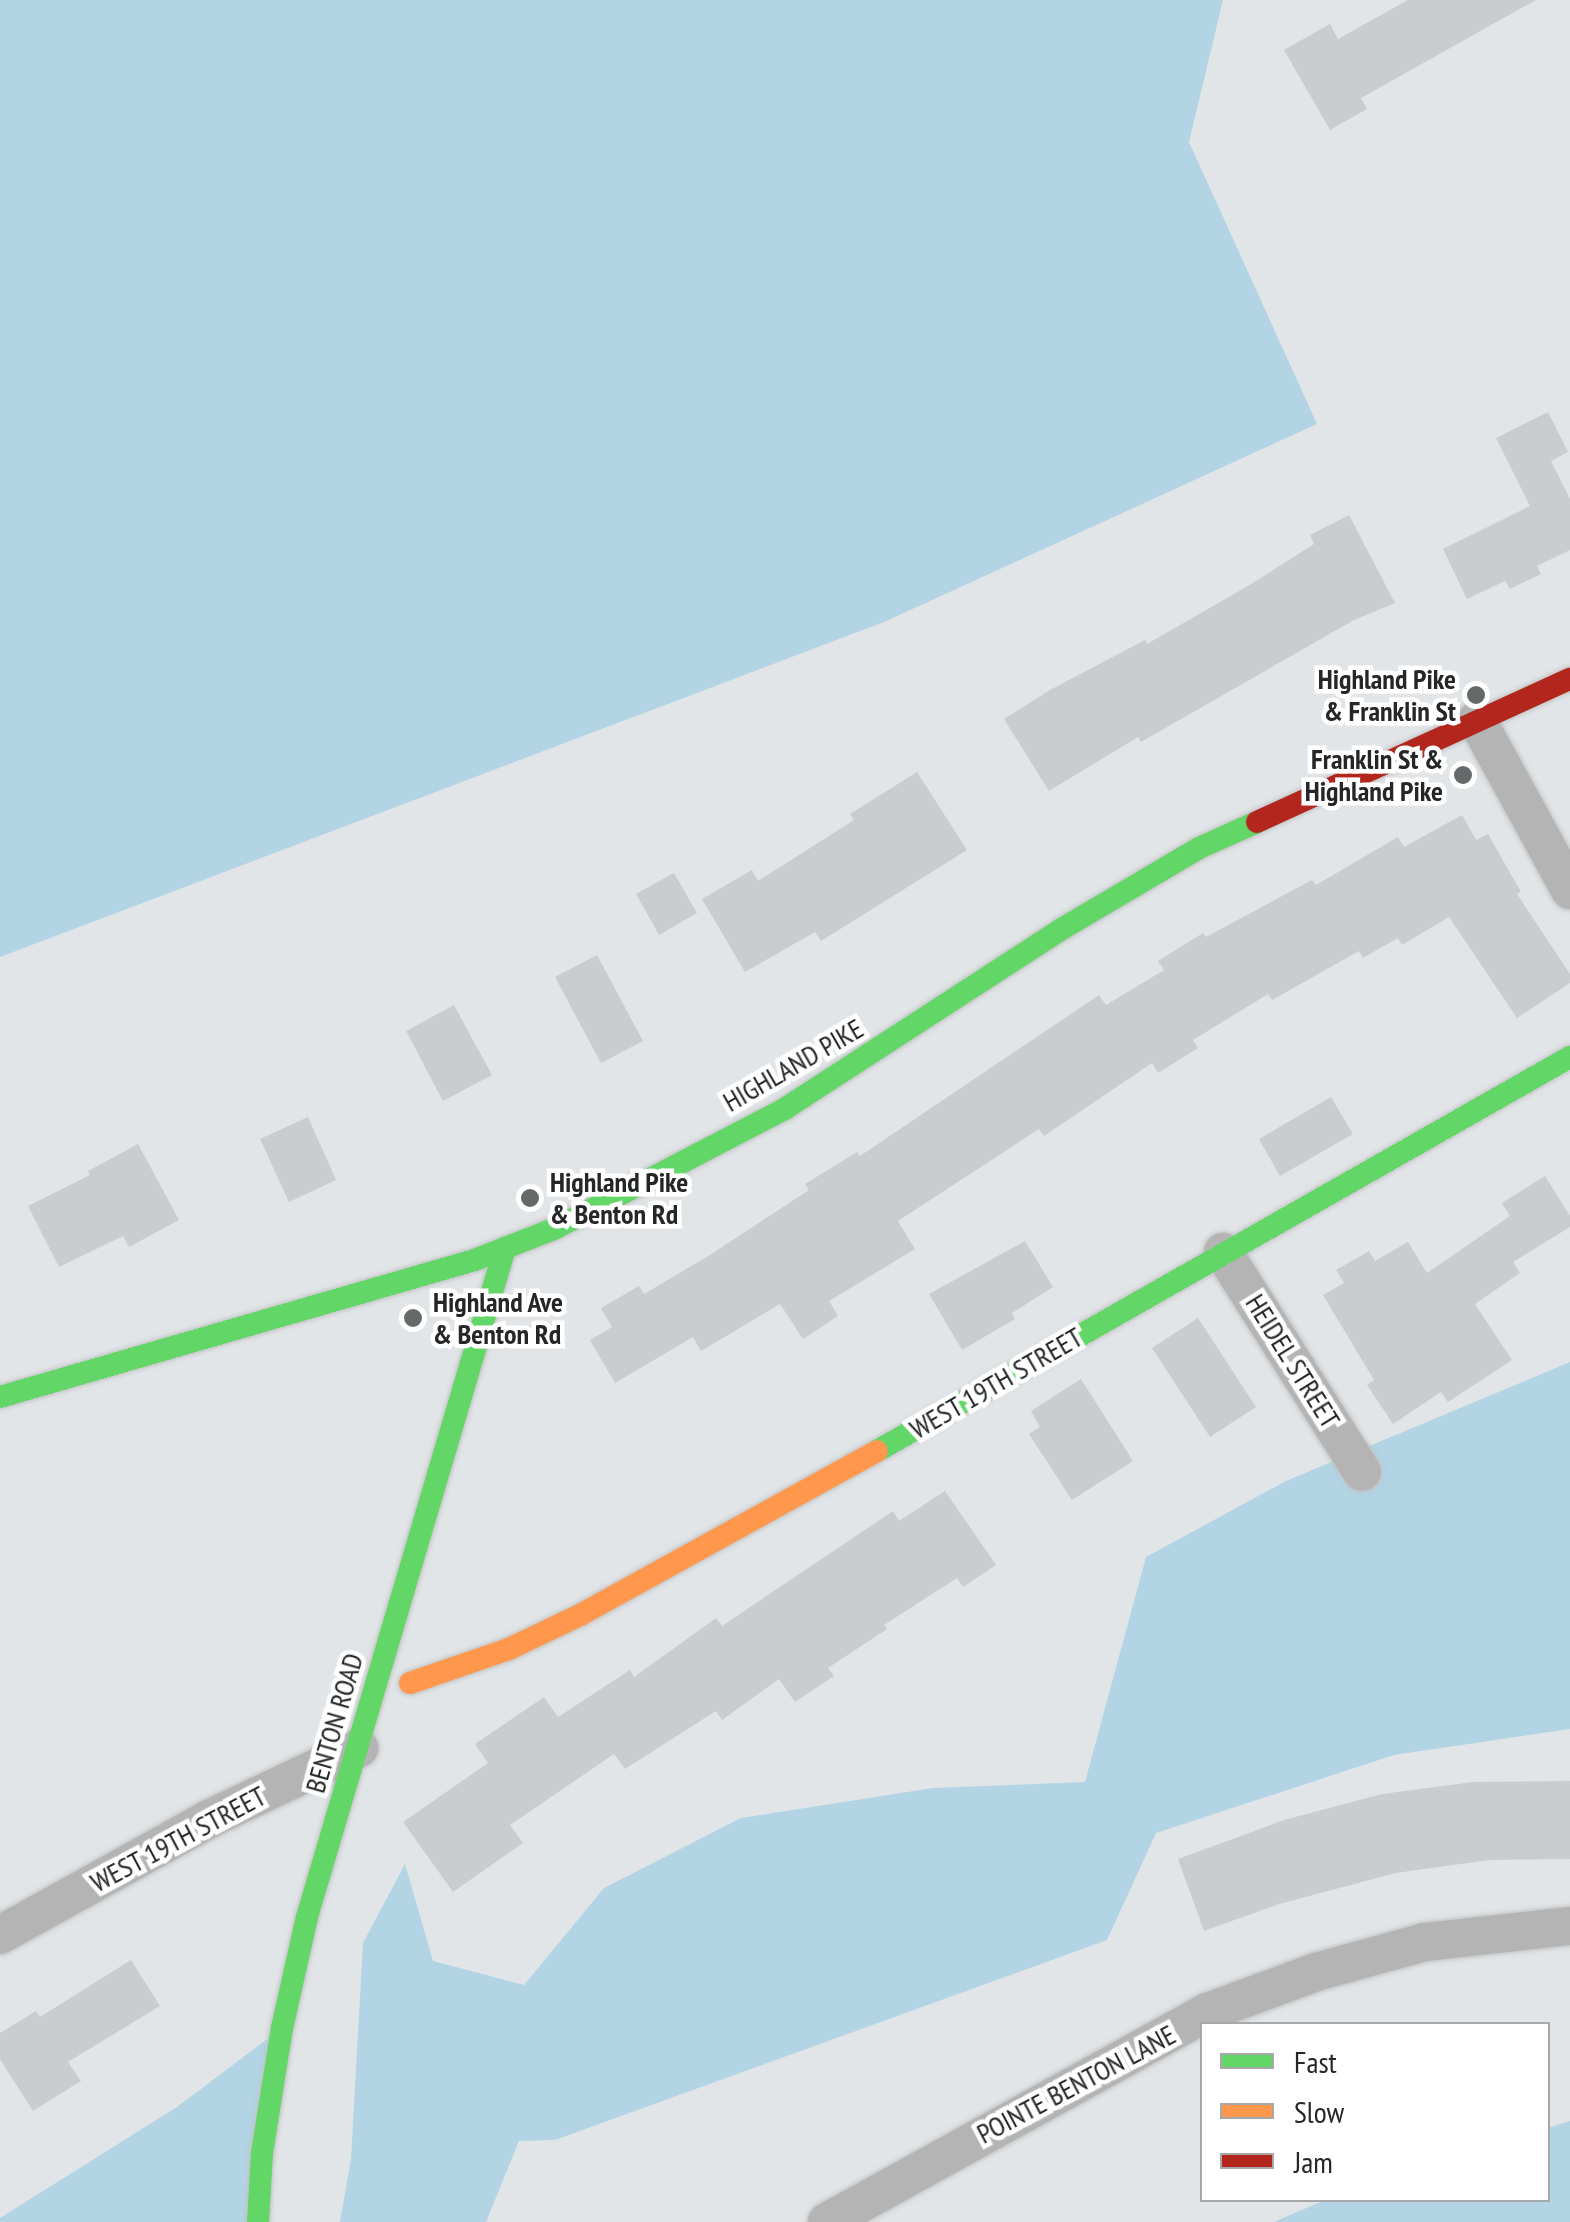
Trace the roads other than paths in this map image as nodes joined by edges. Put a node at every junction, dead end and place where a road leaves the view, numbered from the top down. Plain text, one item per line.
1 (1570, 679) edge
2 (1477, 720) junction
3 (1570, 890) edge
4 (1570, 1057) edge
5 (505, 1248) junction
6 (1223, 1252) junction
7 (0, 1397) edge
8 (1362, 1472) dead end
9 (410, 1683) dead end
10 (358, 1748) junction
11 (1570, 1926) edge
12 (0, 1935) edge
13 (258, 2222) edge
14 (826, 2222) edge

1 - 2 street, HIGHLAND PIKE
2 - 3 street
2 - 5 street, HIGHLAND PIKE
4 - 6 street, WEST 19TH STREET
5 - 7 street, HIGHLAND PIKE
5 - 10 street, BENTON ROAD
6 - 8 street, HEIDEL STREET
6 - 9 street, WEST 19TH STREET
10 - 12 street, WEST 19TH STREET
10 - 13 street, BENTON ROAD
11 - 14 street, POINTE BENTON LANE

